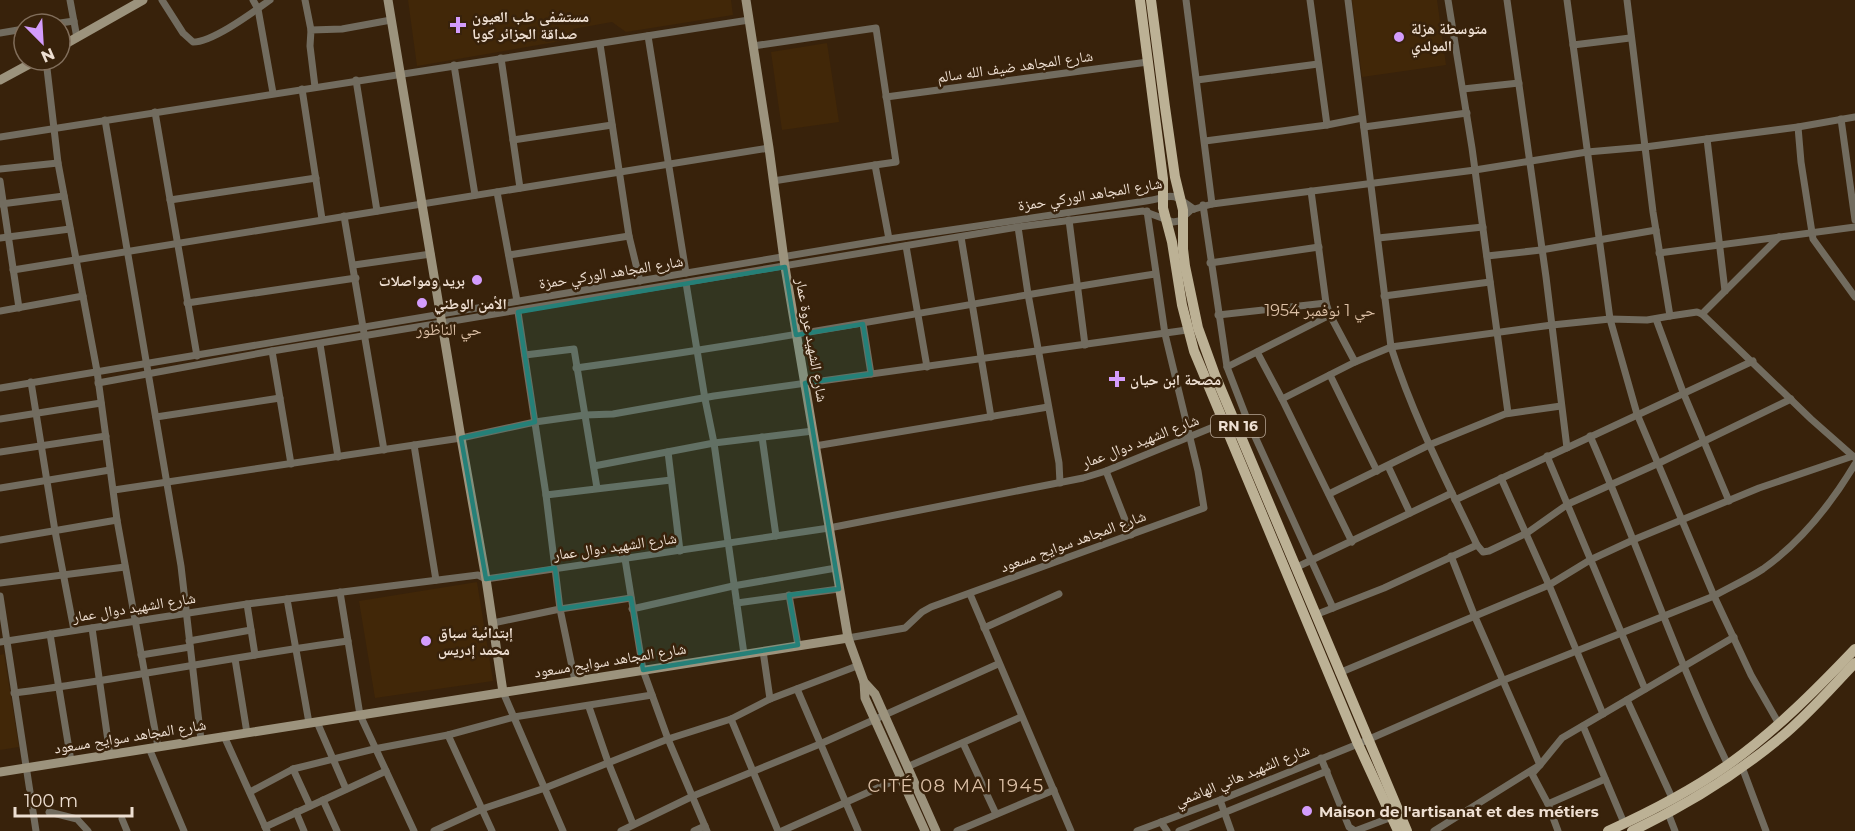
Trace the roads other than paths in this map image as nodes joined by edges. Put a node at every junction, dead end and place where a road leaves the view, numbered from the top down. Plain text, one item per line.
1 (70, 0) edge
2 (143, 0) edge
3 (162, 0) edge
4 (253, 0) edge
5 (270, 0) edge
6 (305, 0) edge
7 (388, 0) edge
8 (746, 0) edge
9 (1140, 0) edge
10 (1151, 0) edge
11 (1186, 0) edge
12 (1310, 0) edge
13 (1348, 0) edge
14 (1448, 0) edge
15 (1507, 0) edge
16 (1567, 0) edge
17 (1626, 0) edge
18 (258, 9) junction
19 (391, 20) junction
20 (749, 20) junction
21 (74, 21) joint
22 (311, 30) junction
23 (648, 36) junction
24 (77, 38) junction
25 (1630, 38) junction
26 (72, 41) edge
27 (600, 44) junction
28 (1573, 45) junction
29 (753, 46) junction
30 (501, 58) junction
31 (1148, 62) junction
32 (1318, 64) junction
33 (454, 65) junction
34 (15, 72) edge
35 (47, 72) edge
36 (400, 73) junction
37 (0, 80) edge
38 (1197, 80) junction
39 (356, 81) junction
40 (1519, 83) junction
41 (315, 87) junction
42 (302, 89) junction
43 (1463, 89) junction
44 (273, 93) junction
45 (886, 97) junction
46 (154, 112) junction
47 (1467, 113) junction
48 (1855, 117) edge
49 (1362, 118) junction
50 (1841, 119) junction
51 (105, 120) junction
52 (612, 125) junction
53 (1327, 125) junction
54 (1364, 127) junction
55 (54, 128) junction
56 (1798, 128) junction
57 (0, 137) edge
58 (1707, 139) junction
59 (513, 140) junction
60 (1205, 141) junction
61 (1645, 147) junction
62 (769, 148) junction
63 (1587, 152) junction
64 (1529, 162) junction
65 (58, 163) junction
66 (669, 165) junction
67 (875, 165) junction
68 (0, 170) edge
69 (1475, 170) junction
70 (620, 173) junction
71 (316, 178) junction
72 (0, 181) edge
73 (774, 181) junction
74 (1371, 183) junction
75 (520, 188) junction
76 (1311, 191) junction
77 (497, 192) junction
78 (475, 195) junction
79 (64, 196) junction
80 (1162, 197) junction
81 (1180, 198) junction
82 (170, 200) junction
83 (2, 204) edge
84 (423, 204) junction
85 (1212, 204) junction
86 (1203, 205) junction
87 (1194, 209) junction
88 (377, 211) junction
89 (1147, 212) junction
90 (344, 216) junction
91 (1183, 217) junction
92 (322, 219) junction
93 (1069, 220) junction
94 (1855, 220) edge
95 (1167, 222) junction
96 (1483, 226) junction
97 (1018, 227) junction
98 (1855, 227) edge
99 (70, 230) junction
100 (1656, 230) junction
101 (1811, 233) junction
102 (629, 236) junction
103 (9, 237) junction
104 (961, 237) junction
105 (1779, 237) junction
106 (0, 238) edge
107 (1378, 238) junction
108 (889, 239) junction
109 (1599, 240) junction
110 (177, 243) junction
111 (1718, 244) junction
112 (906, 246) junction
113 (1319, 247) junction
114 (1541, 250) junction
115 (128, 252) junction
116 (1659, 253) junction
117 (431, 254) junction
118 (509, 255) junction
119 (1487, 256) junction
120 (76, 260) junction
121 (784, 262) junction
122 (1210, 263) junction
123 (354, 265) junction
124 (13, 270) junction
125 (686, 273) junction
126 (1155, 274) junction
127 (356, 278) junction
128 (640, 281) junction
129 (1490, 282) junction
130 (686, 283) junction
131 (1077, 286) junction
132 (1725, 291) junction
133 (1028, 294) junction
134 (83, 296) junction
135 (1384, 296) junction
136 (1855, 297) edge
137 (517, 301) junction
138 (187, 303) junction
139 (1326, 303) junction
140 (972, 305) junction
141 (19, 308) junction
142 (0, 311) edge
143 (518, 312) junction
144 (917, 314) junction
145 (1702, 314) junction
146 (1218, 315) junction
147 (1330, 315) junction
148 (1670, 316) junction
149 (1610, 319) junction
150 (1656, 319) junction
151 (442, 320) junction
152 (863, 324) junction
153 (1552, 325) junction
154 (364, 328) junction
155 (1187, 330) junction
156 (1497, 332) junction
157 (1165, 334) junction
158 (796, 335) junction
159 (365, 337) junction
160 (320, 344) junction
161 (1085, 345) junction
162 (1391, 347) junction
163 (272, 351) junction
164 (698, 352) junction
165 (1038, 352) junction
166 (1257, 352) junction
167 (196, 354) junction
168 (525, 356) junction
169 (981, 360) junction
170 (1753, 361) junction
171 (1355, 362) junction
172 (146, 364) junction
173 (197, 365) junction
174 (927, 367) junction
175 (1227, 367) junction
176 (576, 368) junction
177 (97, 371) junction
178 (147, 373) junction
179 (871, 374) junction
180 (1330, 375) junction
181 (31, 382) junction
182 (98, 383) junction
183 (805, 383) junction
184 (0, 388) edge
185 (1683, 392) junction
186 (280, 398) junction
187 (705, 399) junction
188 (1282, 399) junction
189 (1791, 399) junction
190 (101, 403) junction
191 (1561, 406) junction
192 (1048, 407) junction
193 (36, 413) junction
194 (1508, 413) junction
195 (1637, 414) junction
196 (585, 415) junction
197 (156, 417) junction
198 (991, 417) junction
199 (0, 419) edge
200 (535, 422) junction
201 (1223, 423) junction
202 (813, 430) junction
203 (106, 436) junction
204 (1590, 436) junction
205 (762, 437) junction
206 (460, 438) junction
207 (1190, 438) junction
208 (1704, 441) junction
209 (714, 443) junction
210 (414, 445) junction
211 (1429, 445) junction
212 (41, 446) junction
213 (815, 446) junction
214 (1567, 448) junction
215 (384, 450) junction
216 (0, 452) edge
217 (668, 452) junction
218 (1548, 456) junction
219 (338, 457) junction
220 (1854, 457) edge
221 (1659, 463) junction
222 (291, 464) junction
223 (1855, 464) edge
224 (594, 466) junction
225 (1388, 466) junction
226 (110, 470) junction
227 (1106, 471) junction
228 (1377, 471) junction
229 (1501, 478) junction
230 (671, 480) junction
231 (47, 481) junction
232 (167, 483) junction
233 (1060, 483) junction
234 (1610, 484) junction
235 (597, 488) junction
236 (0, 489) edge
237 (114, 490) junction
238 (1329, 494) junction
239 (546, 495) junction
240 (1454, 496) junction
241 (1729, 501) junction
242 (1568, 504) junction
243 (1410, 513) junction
244 (117, 520) junction
245 (1682, 520) junction
246 (829, 528) junction
247 (55, 531) junction
248 (1527, 533) junction
249 (1131, 535) junction
250 (776, 536) junction
251 (0, 540) edge
252 (1633, 540) junction
253 (1352, 542) junction
254 (729, 543) junction
255 (1477, 545) junction
256 (680, 551) junction
257 (1451, 556) junction
258 (625, 559) junction
259 (1590, 560) junction
260 (1312, 561) junction
261 (125, 567) junction
262 (555, 568) junction
263 (836, 568) junction
264 (1295, 568) junction
265 (64, 575) junction
266 (486, 579) junction
267 (436, 580) junction
268 (0, 583) edge
269 (1549, 585) junction
270 (733, 586) junction
271 (839, 589) junction
272 (340, 592) junction
273 (970, 594) junction
274 (1059, 594) dead end
275 (789, 595) junction
276 (0, 596) edge
277 (1714, 596) junction
278 (630, 598) junction
279 (287, 599) junction
280 (737, 603) junction
281 (247, 604) junction
282 (1333, 608) junction
283 (560, 609) junction
284 (632, 609) junction
285 (186, 613) junction
286 (1315, 615) junction
287 (1475, 617) junction
288 (1664, 617) junction
289 (135, 621) junction
290 (493, 623) junction
291 (92, 628) junction
292 (984, 628) junction
293 (74, 630) junction
294 (251, 630) junction
295 (50, 634) junction
296 (1622, 634) junction
297 (1734, 637) junction
298 (848, 638) junction
299 (348, 641) junction
300 (4, 642) edge
301 (189, 644) junction
302 (798, 645) junction
303 (296, 648) junction
304 (1855, 649) edge
305 (763, 651) junction
306 (1576, 652) junction
307 (744, 654) junction
308 (141, 655) junction
309 (255, 655) junction
310 (235, 659) junction
311 (1855, 663) edge
312 (998, 664) junction
313 (857, 666) junction
314 (1683, 666) junction
315 (192, 667) junction
316 (643, 670) junction
317 (1339, 673) junction
318 (145, 675) junction
319 (1504, 680) junction
320 (99, 681) junction
321 (575, 681) junction
322 (864, 682) junction
323 (59, 687) junction
324 (797, 689) junction
325 (1645, 689) junction
326 (503, 692) junction
327 (14, 693) junction
328 (652, 695) junction
329 (770, 699) junction
330 (1627, 700) junction
331 (589, 707) junction
332 (1351, 714) junction
333 (1603, 714) junction
334 (360, 715) junction
335 (884, 715) junction
336 (514, 717) junction
337 (1022, 717) junction
338 (731, 719) junction
339 (874, 719) junction
340 (313, 722) junction
341 (1779, 724) junction
342 (1583, 726) junction
343 (247, 733) junction
344 (448, 735) junction
345 (224, 736) junction
346 (669, 739) junction
347 (201, 740) junction
348 (1363, 742) junction
349 (963, 743) junction
350 (820, 744) junction
351 (154, 748) junction
352 (374, 749) junction
353 (110, 754) junction
354 (1322, 758) junction
355 (332, 759) junction
356 (71, 761) junction
357 (608, 762) junction
358 (1540, 765) junction
359 (1728, 765) junction
360 (907, 767) junction
361 (1742, 767) junction
362 (26, 768) junction
363 (293, 769) junction
364 (386, 771) junction
365 (1327, 771) junction
366 (0, 772) edge
367 (753, 772) junction
368 (900, 778) junction
369 (1605, 779) junction
370 (545, 788) junction
371 (346, 789) junction
372 (1054, 790) junction
373 (250, 792) junction
374 (693, 796) junction
375 (323, 800) junction
376 (1220, 800) junction
377 (1673, 800) junction
378 (844, 802) junction
379 (1548, 804) junction
380 (310, 806) junction
381 (482, 809) junction
382 (49, 812) dead end
383 (296, 812) junction
384 (1223, 812) junction
385 (1668, 813) junction
386 (996, 814) junction
387 (1392, 817) junction
388 (122, 819) dead end
389 (1161, 822) junction
390 (633, 825) junction
391 (1628, 827) edge
392 (266, 829) edge
393 (706, 829) edge
394 (36, 831) edge
395 (88, 831) edge
396 (127, 831) edge
397 (184, 831) edge
398 (304, 831) edge
399 (337, 831) edge
400 (414, 831) edge
401 (434, 831) edge
402 (492, 831) edge
403 (563, 831) edge
404 (621, 831) edge
405 (694, 831) edge
406 (780, 831) edge
407 (858, 831) edge
408 (925, 831) edge
409 (936, 831) edge
410 (957, 831) edge
411 (1071, 831) edge
412 (1137, 831) edge
413 (1167, 831) edge
414 (1179, 831) edge
415 (1231, 831) edge
416 (1398, 831) edge
417 (1407, 831) edge
418 (1434, 831) edge
419 (1558, 831) edge
420 (1608, 831) edge
421 (1675, 831) edge
422 (1766, 831) edge

1 - 21 street
2 - 24 street
3 - 18 street
4 - 18 street
5 - 18 street
6 - 22 street
7 - 19 street
8 - 20 street, شارع الشهيد عروة عمار
9 - 31 main road, RN 16
10 - 81 main road, RN 16
11 - 38 street
12 - 32 street
13 - 49 street
14 - 43 street
15 - 40 street
16 - 28 street
17 - 25 street
18 - 44 street
19 - 22 street
19 - 36 street
20 - 23 street
20 - 29 street, شارع الشهيد عروة عمار
21 - 24 street
22 - 41 street
23 - 27 street
23 - 66 street
24 - 26 street
25 - 28 street
25 - 61 street
27 - 30 street
27 - 52 street
28 - 63 street
29 - 45 street
29 - 62 street, شارع الشهيد عروة عمار
30 - 33 street
30 - 59 street
31 - 45 street, شارع المجاهد ضيف الله سالم
31 - 80 main road, RN 16
32 - 38 street
32 - 53 street
33 - 36 street
33 - 78 street
34 - 37 street
35 - 55 street
36 - 39 street
36 - 84 street
38 - 60 street
39 - 41 street
39 - 88 street
40 - 43 street
40 - 64 street
41 - 42 street
42 - 44 street
42 - 71 street
43 - 47 street
44 - 46 street
45 - 67 street
46 - 51 street
46 - 82 street
47 - 54 street
47 - 69 street
48 - 50 street
49 - 53 street
49 - 54 street
50 - 56 street
50 - 94 street
51 - 55 street
51 - 115 street
52 - 59 street
52 - 70 street
53 - 60 street
54 - 74 street
55 - 57 street
55 - 65 street
56 - 58 street
56 - 101 street
58 - 61 street
58 - 111 street
59 - 75 street
60 - 85 street
61 - 63 street
61 - 100 street
62 - 66 street
62 - 73 street, شارع الشهيد عروة عمار
63 - 64 street
63 - 109 street
64 - 69 street
64 - 114 street
65 - 68 street
65 - 79 street
66 - 70 street
66 - 125 street
67 - 73 street
67 - 108 street
69 - 74 street
69 - 96 street
70 - 75 street
70 - 102 street
71 - 82 street
71 - 92 street
72 - 83 street
73 - 121 street, شارع الشهيد عروة عمار
74 - 76 street
74 - 107 street
75 - 77 street
76 - 85 street
76 - 113 street
77 - 78 street
77 - 118 street
78 - 84 street
79 - 83 street
79 - 99 street
80 - 81 street, شارع المجاهد الوركي حمزة
80 - 95 main road, RN 16
80 - 108 street, شارع المجاهد الوركي حمزة
81 - 87 street, شارع المجاهد الوركي حمزة
81 - 91 main road, RN 16
82 - 110 street
83 - 103 street
84 - 88 street
84 - 117 street
85 - 86 street
86 - 87 street
86 - 122 street
87 - 91 street
88 - 90 street
89 - 93 street, شارع المجاهد الوركي حمزة
89 - 95 street, شارع المجاهد الوركي حمزة
89 - 126 street
90 - 92 street
90 - 123 street
91 - 95 street
91 - 264 main road, RN 16
92 - 110 street
93 - 97 street, شارع المجاهد الوركي حمزة
93 - 131 street
95 - 155 main road, RN 16
96 - 107 street
96 - 119 street
97 - 104 street, شارع المجاهد الوركي حمزة
97 - 133 street
98 - 101 street
99 - 103 street
99 - 120 street
100 - 109 street
100 - 116 street
101 - 105 street
101 - 136 street
102 - 118 street
102 - 128 street
103 - 106 street
103 - 124 street
104 - 112 street, شارع المجاهد الوركي حمزة
104 - 140 street
105 - 111 street
105 - 132 street
107 - 135 street
108 - 121 street, شارع المجاهد الوركي حمزة
109 - 114 street
109 - 149 street
110 - 115 street
110 - 138 street
111 - 116 street
111 - 132 street
112 - 121 street, شارع المجاهد الوركي حمزة
112 - 144 street
113 - 122 street
113 - 139 street
114 - 119 street
114 - 153 street
115 - 120 street
115 - 172 street
116 - 148 street
117 - 123 street
117 - 151 street
118 - 137 street
119 - 129 street
120 - 124 street
120 - 134 street
121 - 125 street, شارع المجاهد الوركي حمزة
121 - 130 street, شارع المجاهد الوركي حمزة
121 - 158 street, شارع الشهيد عروة عمار
122 - 146 street
123 - 127 street
124 - 141 street
125 - 128 street, شارع المجاهد الوركي حمزة
126 - 131 street
126 - 157 street
127 - 138 street
127 - 154 street
128 - 137 street, شارع المجاهد الوركي حمزة
129 - 135 street
129 - 156 street
130 - 143 street, شارع المجاهد الوركي حمزة
130 - 164 street
131 - 133 street
131 - 161 street
132 - 145 street
133 - 140 street
133 - 165 street
134 - 141 street
134 - 177 street
135 - 162 street
137 - 151 street, شارع المجاهد الوركي حمزة
138 - 167 street
139 - 146 street
139 - 147 street
140 - 144 street
140 - 169 street
141 - 142 street
143 - 151 street, شارع المجاهد الوركي حمزة
143 - 168 street
144 - 152 street
144 - 174 street
145 - 148 street
145 - 170 street
146 - 175 street
147 - 166 street
147 - 171 street
148 - 150 street
149 - 150 street
149 - 153 street
149 - 195 street
150 - 185 street
151 - 154 street, شارع المجاهد الوركي حمزة
151 - 159 street, شارع المجاهد الوركي حمزة
151 - 206 street
152 - 158 street
152 - 179 street
153 - 156 street
153 - 191 street
154 - 159 street
154 - 167 street, شارع المجاهد الوركي حمزة
155 - 157 street
155 - 201 main road, RN 16
156 - 162 street
156 - 194 street
157 - 161 street
157 - 207 street
158 - 164 street
158 - 183 street, شارع الشهيد عروة عمار
159 - 160 street, شارع المجاهد الوركي حمزة
159 - 215 street
160 - 163 street, شارع المجاهد الوركي حمزة
160 - 219 street
161 - 165 street
162 - 171 street
162 - 211 street
163 - 173 street, شارع المجاهد الوركي حمزة
163 - 186 street
164 - 176 street
164 - 187 street
165 - 169 street
165 - 192 street
166 - 175 street
166 - 188 street
167 - 172 street, شارع المجاهد الوركي حمزة
167 - 173 street
168 - 176 street
168 - 200 street
169 - 174 street
169 - 198 street
170 - 185 street
170 - 189 street
171 - 180 street
172 - 177 street, شارع المجاهد الوركي حمزة
172 - 178 street
173 - 178 street, شارع المجاهد الوركي حمزة
174 - 179 street
175 - 260 street
176 - 196 street
177 - 181 street, شارع المجاهد الوركي حمزة
177 - 182 street
178 - 182 street, شارع المجاهد الوركي حمزة
178 - 197 street
179 - 183 street
180 - 188 street
180 - 228 street
181 - 184 street, شارع المجاهد الوركي حمزة
181 - 193 street
182 - 190 street
183 - 187 street
183 - 202 street, شارع الشهيد عروة عمار
185 - 195 street
185 - 208 street
186 - 197 street
186 - 222 street
187 - 196 street
187 - 209 street
188 - 238 street
189 - 208 street
189 - 220 street
190 - 193 street
190 - 203 street
191 - 194 street
191 - 214 street
192 - 198 street
192 - 233 street
193 - 199 street
193 - 212 street
194 - 211 street
195 - 204 street
195 - 221 street
196 - 200 street
196 - 224 street
197 - 232 street
198 - 213 street
200 - 206 street
200 - 239 street
201 - 207 street, شارع الشهيد دوال عمار
201 - 332 main road, RN 16
202 - 205 street
202 - 213 street, شارع الشهيد عروة عمار
203 - 212 street
203 - 226 street
204 - 214 street
204 - 234 street
205 - 209 street
205 - 250 street
206 - 210 street
206 - 266 street
207 - 227 street, شارع الشهيد دوال عمار
207 - 249 street, شارع المجاهد سوايح مسعود
208 - 221 street
208 - 241 street
209 - 217 street
209 - 254 street
210 - 215 street
210 - 267 street
211 - 225 street
211 - 240 street
212 - 216 street
212 - 231 street
213 - 246 street, شارع الشهيد عروة عمار
214 - 218 street
215 - 219 street
217 - 224 street
217 - 230 street
218 - 229 street
218 - 242 street
219 - 222 street
220 - 241 street
221 - 234 street
221 - 245 street
222 - 232 street
223 - 277 street, شارع الشهيد هاني الهاشمي
224 - 235 street
225 - 228 street
225 - 243 street
226 - 231 street
226 - 237 street
227 - 233 street, شارع الشهيد دوال عمار
227 - 249 street
228 - 238 street
229 - 240 street
229 - 248 street
230 - 235 street
230 - 256 street
231 - 236 street
231 - 247 street
232 - 237 street
232 - 285 street
233 - 246 street, شارع الشهيد دوال عمار
234 - 242 street
234 - 252 street
235 - 239 street
237 - 244 street
238 - 253 street
239 - 262 street
240 - 243 street
240 - 255 street
241 - 245 street
242 - 248 street
242 - 259 street
243 - 253 street
244 - 247 street
244 - 261 street
245 - 252 street
245 - 277 street
246 - 250 street, شارع الشهيد دوال عمار
246 - 263 street, شارع الشهيد عروة عمار
247 - 251 street
247 - 265 street
248 - 255 street
248 - 269 street
249 - 273 street, شارع المجاهد سوايح مسعود
250 - 254 street, شارع الشهيد دوال عمار
252 - 259 street
252 - 288 street
253 - 260 street
254 - 256 street, شارع الشهيد دوال عمار
254 - 270 street
255 - 257 street
256 - 258 street, شارع الشهيد دوال عمار
257 - 282 street
257 - 287 street
258 - 262 street, شارع الشهيد دوال عمار
258 - 278 street
259 - 269 street
259 - 296 street
260 - 264 street
260 - 282 street
261 - 265 street
261 - 289 street
262 - 266 street, شارع الشهيد دوال عمار
262 - 283 street
263 - 270 street
263 - 271 street, شارع الشهيد عروة عمار
264 - 286 main road, RN 16
265 - 268 street
265 - 293 street
266 - 267 street, شارع الشهيد دوال عمار
266 - 290 street
267 - 272 street, شارع الشهيد دوال عمار
269 - 287 street
269 - 306 street
270 - 280 street
270 - 284 street
271 - 275 street
271 - 298 street, شارع الشهيد عروة عمار
272 - 279 street, شارع الشهيد دوال عمار
272 - 299 street
273 - 292 street
273 - 298 street, شارع المجاهد سوايح مسعود
274 - 292 street
275 - 280 street
275 - 302 street
276 - 300 street
277 - 288 street, شارع الشهيد هاني الهاشمي
277 - 297 street
278 - 283 street
278 - 284 street
279 - 281 street, شارع الشهيد دوال عمار
279 - 303 street
280 - 307 street
281 - 285 street, شارع الشهيد دوال عمار
281 - 294 street
282 - 286 street
283 - 290 street
283 - 321 street
284 - 316 street
285 - 289 street, شارع الشهيد دوال عمار
285 - 301 street
286 - 317 main road, RN 16
287 - 317 street
287 - 319 street
288 - 296 street, شارع الشهيد هاني الهاشمي
288 - 314 street
289 - 291 street, شارع الشهيد دوال عمار
289 - 308 street
290 - 326 street
291 - 293 street, شارع الشهيد دوال عمار
291 - 320 street
292 - 312 street
293 - 295 street, شارع الشهيد دوال عمار
294 - 301 street
294 - 309 street
295 - 300 street, شارع الشهيد دوال عمار
295 - 323 street
296 - 306 street, شارع الشهيد هاني الهاشمي
296 - 325 street
297 - 314 street
297 - 341 street
298 - 302 street, شارع المجاهد سوايح مسعود
298 - 313 street, شارع الشهيد عروة عمار
299 - 303 street
299 - 334 street
300 - 327 street
301 - 308 street
301 - 315 street
302 - 305 street, شارع المجاهد سوايح مسعود
303 - 309 street
303 - 340 street
304 - 341 main road
305 - 307 street, شارع المجاهد سوايح مسعود
305 - 329 street
306 - 319 street, شارع الشهيد هاني الهاشمي
306 - 333 street
307 - 316 street, شارع المجاهد سوايح مسعود
308 - 318 street
309 - 310 street
310 - 315 street
310 - 343 street
311 - 361 main road
312 - 335 street
312 - 337 street
313 - 322 street, شارع الشهيد عروة عمار
313 - 324 street
314 - 325 street
314 - 359 street
315 - 318 street
315 - 347 street
316 - 321 street, شارع المجاهد سوايح مسعود
316 - 328 street
317 - 332 main road, RN 16
318 - 320 street
318 - 351 street
319 - 348 street, شارع الشهيد هاني الهاشمي
319 - 358 street
320 - 323 street
320 - 353 street
321 - 326 street, شارع المجاهد سوايح مسعود
322 - 335 street, شارع الشهيد عروة عمار
322 - 339 street, شارع الشهيد عروة عمار
323 - 327 street
323 - 356 street
324 - 329 street
324 - 350 street
325 - 330 street
326 - 334 street, شارع المجاهد سوايح مسعود
326 - 336 street
327 - 362 street
328 - 331 street
328 - 346 street
329 - 338 street
330 - 333 street
330 - 377 street
331 - 336 street
331 - 357 street
332 - 348 main road, RN 16
333 - 342 street
334 - 340 street, شارع المجاهد سوايح مسعود
334 - 352 street
335 - 339 street
335 - 360 street, شارع الشهيد عروة عمار
336 - 344 street
336 - 370 street
337 - 349 street
337 - 372 street
338 - 346 street
338 - 367 street
339 - 350 street
339 - 368 street, شارع الشهيد عروة عمار
340 - 343 street, شارع المجاهد سوايح مسعود
340 - 355 street
341 - 359 main road
342 - 358 street
342 - 369 street
343 - 345 street, شارع المجاهد سوايح مسعود
344 - 352 street
344 - 381 street
345 - 347 street, شارع المجاهد سوايح مسعود
345 - 373 street
346 - 357 street
346 - 374 street
347 - 351 street, شارع المجاهد سوايح مسعود
348 - 354 street, شارع الشهيد هاني الهاشمي
348 - 387 main road, RN 16
348 - 417 main road, RN 16
349 - 360 street
349 - 386 street
350 - 367 street
350 - 378 street
351 - 353 street, شارع المجاهد سوايح مسعود
351 - 397 street
352 - 355 street
352 - 364 street
353 - 356 street, شارع المجاهد سوايح مسعود
354 - 365 street
354 - 376 street, شارع الشهيد هاني الهاشمي
355 - 363 street
355 - 371 street
356 - 362 street, شارع المجاهد سوايح مسعود
357 - 370 street
357 - 390 street
358 - 379 street
358 - 418 street
359 - 377 main road
360 - 409 street, شارع الشهيد عروة عمار
361 - 385 main road
361 - 422 street
362 - 366 street, شارع المجاهد سوايح مسعود
362 - 394 street
363 - 373 street
363 - 380 street
364 - 371 street
364 - 400 street
365 - 384 street
365 - 387 street
367 - 374 street
367 - 406 street
368 - 378 street
368 - 408 street, شارع الشهيد عروة عمار
369 - 379 street
369 - 391 street
370 - 381 street
370 - 403 street
371 - 375 street
372 - 386 street
372 - 411 street
373 - 392 street
374 - 390 street
374 - 393 street
375 - 380 street
375 - 399 street
376 - 384 street
376 - 389 street, شارع الشهيد هاني الهاشمي
377 - 391 main road
378 - 406 street
378 - 407 street
379 - 419 street
380 - 383 street
381 - 401 street
381 - 402 street
382 - 395 street
383 - 392 street
383 - 398 street
384 - 414 street
384 - 415 street
385 - 391 main road
385 - 421 street
386 - 410 street
387 - 416 main road, RN 16
388 - 396 street
389 - 412 street, شارع الشهيد هاني الهاشمي
389 - 413 street
390 - 404 street
391 - 420 main road
393 - 405 street

